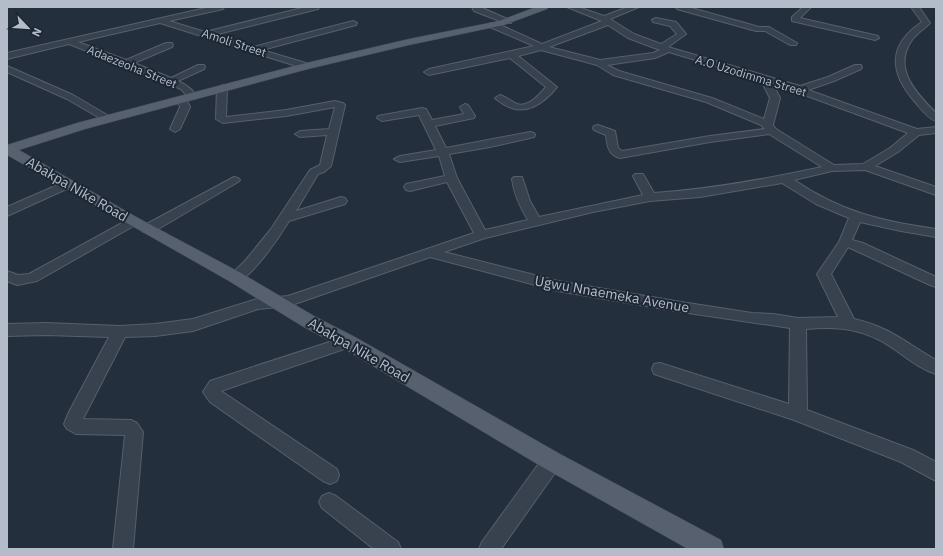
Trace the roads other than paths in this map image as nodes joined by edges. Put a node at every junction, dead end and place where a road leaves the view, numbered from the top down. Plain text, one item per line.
1 (220, 7) edge
2 (314, 7) edge
3 (476, 7) edge
4 (544, 7) edge
5 (571, 7) edge
6 (635, 7) edge
7 (680, 7) edge
8 (807, 7) edge
9 (915, 7) edge
10 (606, 20) junction
11 (656, 20) dead end
12 (161, 21) junction
13 (508, 21) junction
14 (353, 23) dead end
15 (926, 23) junction
16 (493, 25) junction
17 (936, 25) edge
18 (208, 34) junction
19 (875, 38) dead end
20 (70, 42) junction
21 (793, 43) dead end
22 (169, 45) dead end
23 (542, 47) junction
24 (255, 49) junction
25 (664, 49) junction
26 (512, 55) junction
27 (7, 56) edge
28 (600, 63) junction
29 (125, 64) junction
30 (306, 66) junction
31 (201, 67) dead end
32 (858, 67) dead end
33 (7, 69) edge
34 (429, 72) dead end
35 (765, 79) junction
36 (171, 81) junction
37 (222, 88) junction
38 (801, 89) junction
39 (187, 97) junction
40 (500, 98) dead end
41 (465, 107) dead end
42 (382, 118) dead end
43 (936, 118) edge
44 (109, 119) junction
45 (428, 124) junction
46 (598, 128) dead end
47 (769, 128) junction
48 (175, 129) dead end
49 (936, 130) edge
50 (333, 132) junction
51 (916, 132) junction
52 (300, 134) dead end
53 (530, 135) dead end
54 (7, 149) edge
55 (442, 151) junction
56 (400, 159) dead end
57 (865, 167) junction
58 (832, 168) junction
59 (639, 176) dead end
60 (451, 178) junction
61 (518, 179) dead end
62 (784, 179) junction
63 (234, 180) dead end
64 (69, 184) junction
65 (410, 187) dead end
66 (936, 191) edge
67 (650, 197) junction
68 (341, 201) dead end
69 (7, 212) edge
70 (856, 216) junction
71 (285, 218) junction
72 (535, 221) junction
73 (141, 225) junction
74 (936, 233) edge
75 (481, 236) junction
76 (845, 242) junction
77 (429, 253) junction
78 (7, 276) edge
79 (235, 277) junction
80 (935, 282) edge
81 (275, 301) junction
82 (849, 324) junction
83 (7, 330) edge
84 (798, 330) junction
85 (120, 332) junction
86 (348, 342) junction
87 (936, 368) edge
88 (660, 369) dead end
89 (798, 414) junction
90 (552, 461) junction
91 (936, 472) edge
92 (330, 476) dead end
93 (329, 502) dead end
94 (123, 549) edge
95 (391, 549) edge
96 (489, 549) edge
97 (712, 549) edge

1 - 12 street
2 - 18 street
3 - 13 street
4 - 13 main road
5 - 10 street, A.O Uzodimma Street
6 - 10 street
7 - 21 street
8 - 19 street
9 - 15 street
10 - 23 street
10 - 25 street, A.O Uzodimma Street
11 - 25 street
12 - 18 street, Amoli Street
12 - 20 street
13 - 16 main road
14 - 24 street
15 - 17 street
15 - 43 street
16 - 23 street
16 - 30 main road
18 - 24 street, Amoli Street
20 - 27 street
20 - 29 street, Adaezeoha Street
22 - 29 street
23 - 26 street
23 - 28 street
24 - 30 street, Amoli Street
25 - 28 street
25 - 35 street, A.O Uzodimma Street
26 - 34 street
26 - 40 street
28 - 47 street
29 - 36 street, Adaezeoha Street
30 - 37 main road
31 - 36 street
32 - 38 street
33 - 44 street
35 - 38 street, A.O Uzodimma Street
35 - 47 street
36 - 39 street, Adaezeoha Street
37 - 39 main road
37 - 50 street
38 - 51 street, A.O Uzodimma Street
39 - 44 main road
39 - 48 street
41 - 45 street
42 - 45 street
44 - 54 main road
45 - 55 street
46 - 47 street
47 - 58 street
49 - 51 street, A.O Uzodimma Street
50 - 52 street
50 - 71 street
51 - 57 street
53 - 55 street
54 - 64 main road, Abakpa Nike Road
55 - 56 street
55 - 60 street
57 - 58 street
57 - 66 street
58 - 62 street
59 - 67 street
60 - 65 street
60 - 75 street
61 - 72 street
62 - 67 street
62 - 70 street
63 - 73 street
64 - 69 street
64 - 73 main road, Abakpa Nike Road
67 - 72 street
68 - 71 street
70 - 74 street
70 - 76 street
71 - 79 street
72 - 75 street
73 - 78 street
73 - 79 main road, Abakpa Nike Road
75 - 77 street
76 - 80 street
76 - 82 street
77 - 81 street
77 - 84 street, Ugwu Nnaemeka Avenue
79 - 81 main road, Abakpa Nike Road
81 - 85 street
81 - 86 main road, Abakpa Nike Road
82 - 84 street, Ugwu Nnaemeka Avenue
82 - 87 street, Ugwu Nnaemeka Avenue
83 - 85 street
84 - 89 street
85 - 94 street
86 - 90 main road, Abakpa Nike Road
86 - 92 street
88 - 89 street
89 - 91 street
90 - 96 street
90 - 97 main road, Abakpa Nike Road
93 - 95 street

